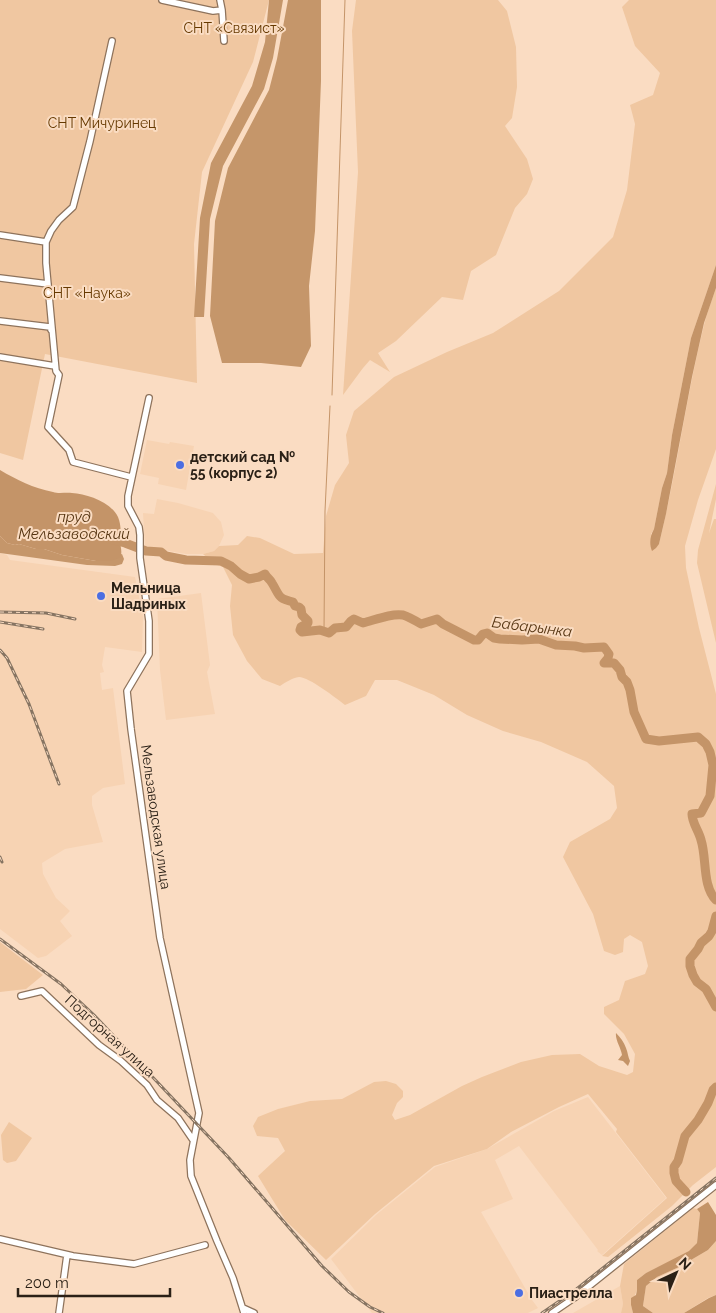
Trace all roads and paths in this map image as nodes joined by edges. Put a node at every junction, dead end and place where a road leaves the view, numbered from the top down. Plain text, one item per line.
1 (162, 0) edge
2 (220, 0) edge
3 (222, 10) junction
4 (112, 41) dead end
5 (224, 41) dead end
6 (0, 235) edge
7 (46, 242) junction
8 (0, 278) edge
9 (48, 284) junction
10 (0, 321) edge
11 (52, 330) junction
12 (0, 357) edge
13 (55, 366) junction
14 (149, 398) dead end
15 (131, 477) junction
16 (21, 996) dead end
17 (193, 1140) junction
18 (716, 1185) edge
19 (0, 1240) edge
20 (206, 1245) dead end
21 (67, 1255) junction
22 (243, 1311) edge
23 (59, 1313) edge
24 (254, 1313) edge
25 (552, 1313) edge

1 - 3 street
2 - 3 street
3 - 5 street
4 - 7 street
6 - 7 street
7 - 9 street
8 - 9 street
9 - 11 street
10 - 11 street
11 - 13 street
12 - 13 street
13 - 15 street
14 - 15 street, Мельзаводская улица
15 - 17 street, Мельзаводская улица
16 - 17 street, Подгорная улица
17 - 22 street, Мельзаводская улица
18 - 25 street
19 - 21 street
20 - 21 street
21 - 23 street
22 - 24 street

